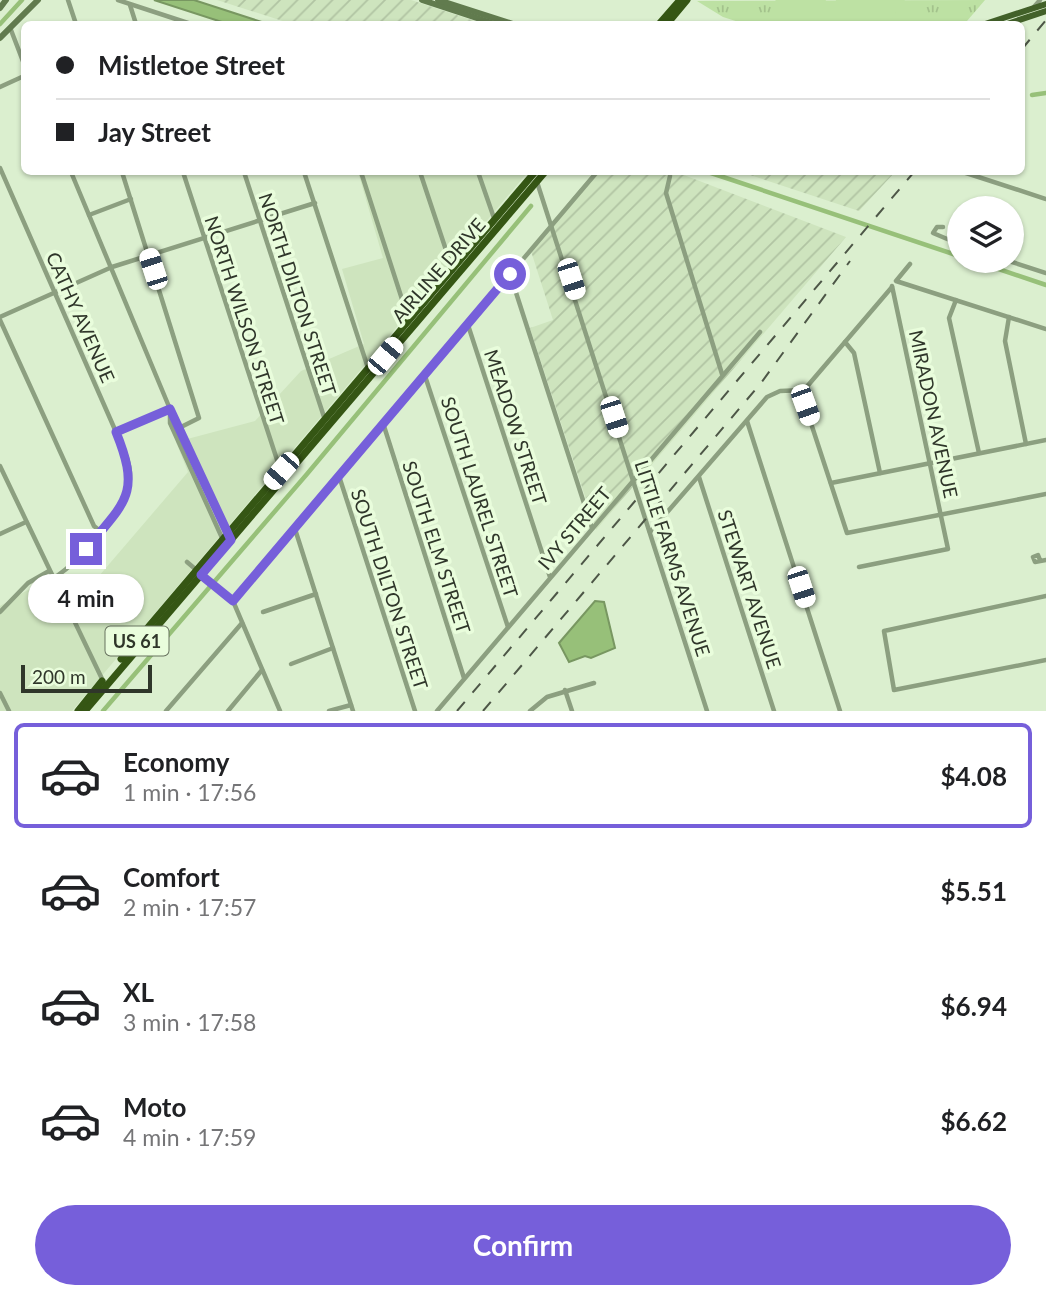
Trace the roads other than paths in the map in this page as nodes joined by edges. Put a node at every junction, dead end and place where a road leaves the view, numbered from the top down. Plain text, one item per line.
1 (6, 0) edge
2 (37, 0) edge
3 (68, 0) edge
4 (118, 0) edge
5 (422, 0) edge
6 (438, 0) edge
7 (680, 0) edge
8 (687, 0) edge
9 (1040, 0) edge
10 (1046, 4) edge
11 (130, 5) junction
12 (0, 7) edge
13 (1046, 11) edge
14 (75, 21) edge
15 (135, 21) edge
16 (181, 21) edge
17 (486, 21) edge
18 (504, 21) edge
19 (662, 21) edge
20 (670, 21) edge
21 (994, 21) edge
22 (1016, 21) edge
23 (1022, 21) edge
24 (10, 30) junction
25 (0, 38) edge
26 (21, 57) edge
27 (21, 77) edge
28 (0, 87) edge
29 (0, 168) edge
30 (72, 175) edge
31 (123, 175) edge
32 (184, 175) edge
33 (245, 175) edge
34 (305, 175) edge
35 (362, 175) edge
36 (421, 175) edge
37 (479, 175) edge
38 (594, 175) edge
39 (972, 175) edge
40 (535, 176) edge
41 (670, 176) dead end
42 (131, 199) junction
43 (1046, 199) edge
44 (315, 203) junction
45 (89, 215) junction
46 (260, 219) junction
47 (496, 222) junction
48 (553, 224) junction
49 (943, 227) dead end
50 (204, 238) junction
51 (947, 239) edge
52 (149, 255) junction
53 (910, 264) dead end
54 (1024, 266) edge
55 (111, 267) junction
56 (454, 272) junction
57 (1046, 273) edge
58 (510, 274) junction
59 (894, 284) junction
60 (55, 293) junction
61 (956, 300) junction
62 (1009, 317) junction
63 (0, 319) edge
64 (411, 322) junction
65 (468, 325) junction
66 (1046, 330) edge
67 (760, 332) dead end
68 (845, 342) junction
69 (368, 368) junction
70 (722, 374) junction
71 (425, 375) junction
72 (804, 390) junction
73 (170, 409) junction
74 (747, 421) junction
75 (326, 422) junction
76 (383, 424) junction
77 (179, 428) junction
78 (116, 432) junction
79 (1046, 440) edge
80 (1026, 444) junction
81 (979, 453) junction
82 (930, 463) junction
83 (0, 466) edge
84 (880, 473) junction
85 (282, 474) junction
86 (339, 475) junction
87 (699, 477) junction
88 (633, 478) junction
89 (204, 480) junction
90 (197, 483) junction
91 (831, 483) junction
92 (1046, 494) edge
93 (213, 500) junction
94 (205, 503) junction
95 (941, 515) junction
96 (26, 522) junction
97 (295, 528) junction
98 (592, 528) junction
99 (100, 531) junction
100 (650, 532) junction
101 (0, 534) edge
102 (227, 540) junction
103 (187, 562) dead end
104 (859, 567) dead end
105 (49, 572) junction
106 (201, 575) junction
107 (550, 578) junction
108 (53, 579) junction
109 (316, 594) junction
110 (1046, 596) edge
111 (233, 601) junction
112 (0, 611) edge
113 (263, 612) dead end
114 (242, 622) junction
115 (508, 627) junction
116 (333, 648) junction
117 (1046, 660) edge
118 (291, 664) dead end
119 (262, 670) junction
120 (464, 679) junction
121 (104, 683) junction
122 (594, 683) dead end
123 (565, 690) junction
124 (0, 693) edge
125 (351, 705) junction
126 (9, 711) edge
127 (78, 711) edge
128 (85, 711) edge
129 (166, 711) edge
130 (228, 711) edge
131 (279, 711) edge
132 (329, 711) edge
133 (353, 711) edge
134 (415, 711) edge
135 (437, 711) edge
136 (530, 711) edge
137 (572, 711) edge
138 (707, 711) edge
139 (774, 711) edge
140 (840, 711) edge

1 - 12 main road
2 - 24 main road
3 - 14 street
4 - 11 street
5 - 17 main road
6 - 18 main road
7 - 19 highway
8 - 20 highway
9 - 23 street
10 - 21 main road, bridge
11 - 15 street
11 - 16 street
13 - 22 main road, bridge
24 - 25 main road
24 - 26 street
27 - 28 street
29 - 60 street, CATHY AVENUE
30 - 45 street
31 - 42 street
32 - 50 street, NORTH WILSON STREET
33 - 46 street, NORTH DILTON STREET
34 - 44 street
35 - 64 street
36 - 56 street
37 - 47 street
38 - 48 street
39 - 43 street
40 - 47 highway, AIRLINE DRIVE / US 61
40 - 48 street, LITTLE FARMS AVENUE
41 - 70 street
42 - 45 street
42 - 52 street
44 - 46 street
44 - 69 street
45 - 55 street
46 - 50 street
46 - 75 street, NORTH DILTON STREET
47 - 56 highway, AIRLINE DRIVE / US 61
48 - 58 street
48 - 88 street, LITTLE FARMS AVENUE
49 - 51 street
50 - 52 street
50 - 85 street, NORTH WILSON STREET
52 - 55 street
52 - 77 street
53 - 59 street
54 - 57 street
55 - 60 street
55 - 73 street
56 - 64 highway, AIRLINE DRIVE / US 61
58 - 65 street
58 - 98 street
59 - 61 street
59 - 68 street
59 - 82 street, MIRADON AVENUE
60 - 63 street
60 - 78 street, CATHY AVENUE
61 - 62 street
61 - 81 street
62 - 66 street
62 - 80 street
63 - 99 street
64 - 69 highway, AIRLINE DRIVE / US 61
64 - 75 highway, AIRLINE DRIVE / US 61
65 - 71 street
65 - 107 street, MEADOW STREET
67 - 70 street, IVY STREET
68 - 72 street
68 - 84 street
69 - 75 highway, AIRLINE DRIVE / US 61
70 - 88 street, IVY STREET
71 - 76 street
71 - 115 street, SOUTH LAUREL STREET
72 - 74 street
72 - 91 street
73 - 77 street
73 - 78 street
73 - 90 street
74 - 87 street
74 - 140 street
75 - 85 highway, AIRLINE DRIVE / US 61
76 - 86 street
76 - 120 street, SOUTH ELM STREET
77 - 89 street
78 - 99 street, CATHY AVENUE
79 - 80 street
80 - 81 street
81 - 82 street
82 - 84 street
82 - 95 street, MIRADON AVENUE
83 - 96 street
84 - 91 street
85 - 102 highway, AIRLINE DRIVE / US 61
86 - 97 street
86 - 134 street, SOUTH DILTON STREET
87 - 100 street
87 - 139 street, STEWART AVENUE
88 - 98 street, IVY STREET
88 - 100 street, LITTLE FARMS AVENUE
89 - 90 street
89 - 93 street
90 - 94 street
91 - 95 street
92 - 95 street
93 - 94 street
93 - 102 street
94 - 102 street
95 - 104 street, MIRADON AVENUE
96 - 101 street
96 - 105 street
97 - 109 street
97 - 111 street
98 - 107 street, IVY STREET
99 - 108 street
100 - 138 street, LITTLE FARMS AVENUE
102 - 106 highway, AIRLINE DRIVE / US 61
103 - 106 street
105 - 108 street
105 - 112 street
106 - 111 street
106 - 121 highway, AIRLINE DRIVE / US 61
107 - 115 street, IVY STREET
108 - 121 street
109 - 113 street
109 - 116 street
110 - 117 street
111 - 114 street
114 - 119 street
114 - 129 street
115 - 120 street, IVY STREET
116 - 118 street
116 - 125 street
119 - 130 street
119 - 131 street
120 - 135 street, IVY STREET
121 - 127 highway, AIRLINE DRIVE / US 61
121 - 128 highway, AIRLINE DRIVE / US 61
122 - 123 street
123 - 136 street
123 - 137 street
124 - 126 street
125 - 132 street
125 - 133 street

